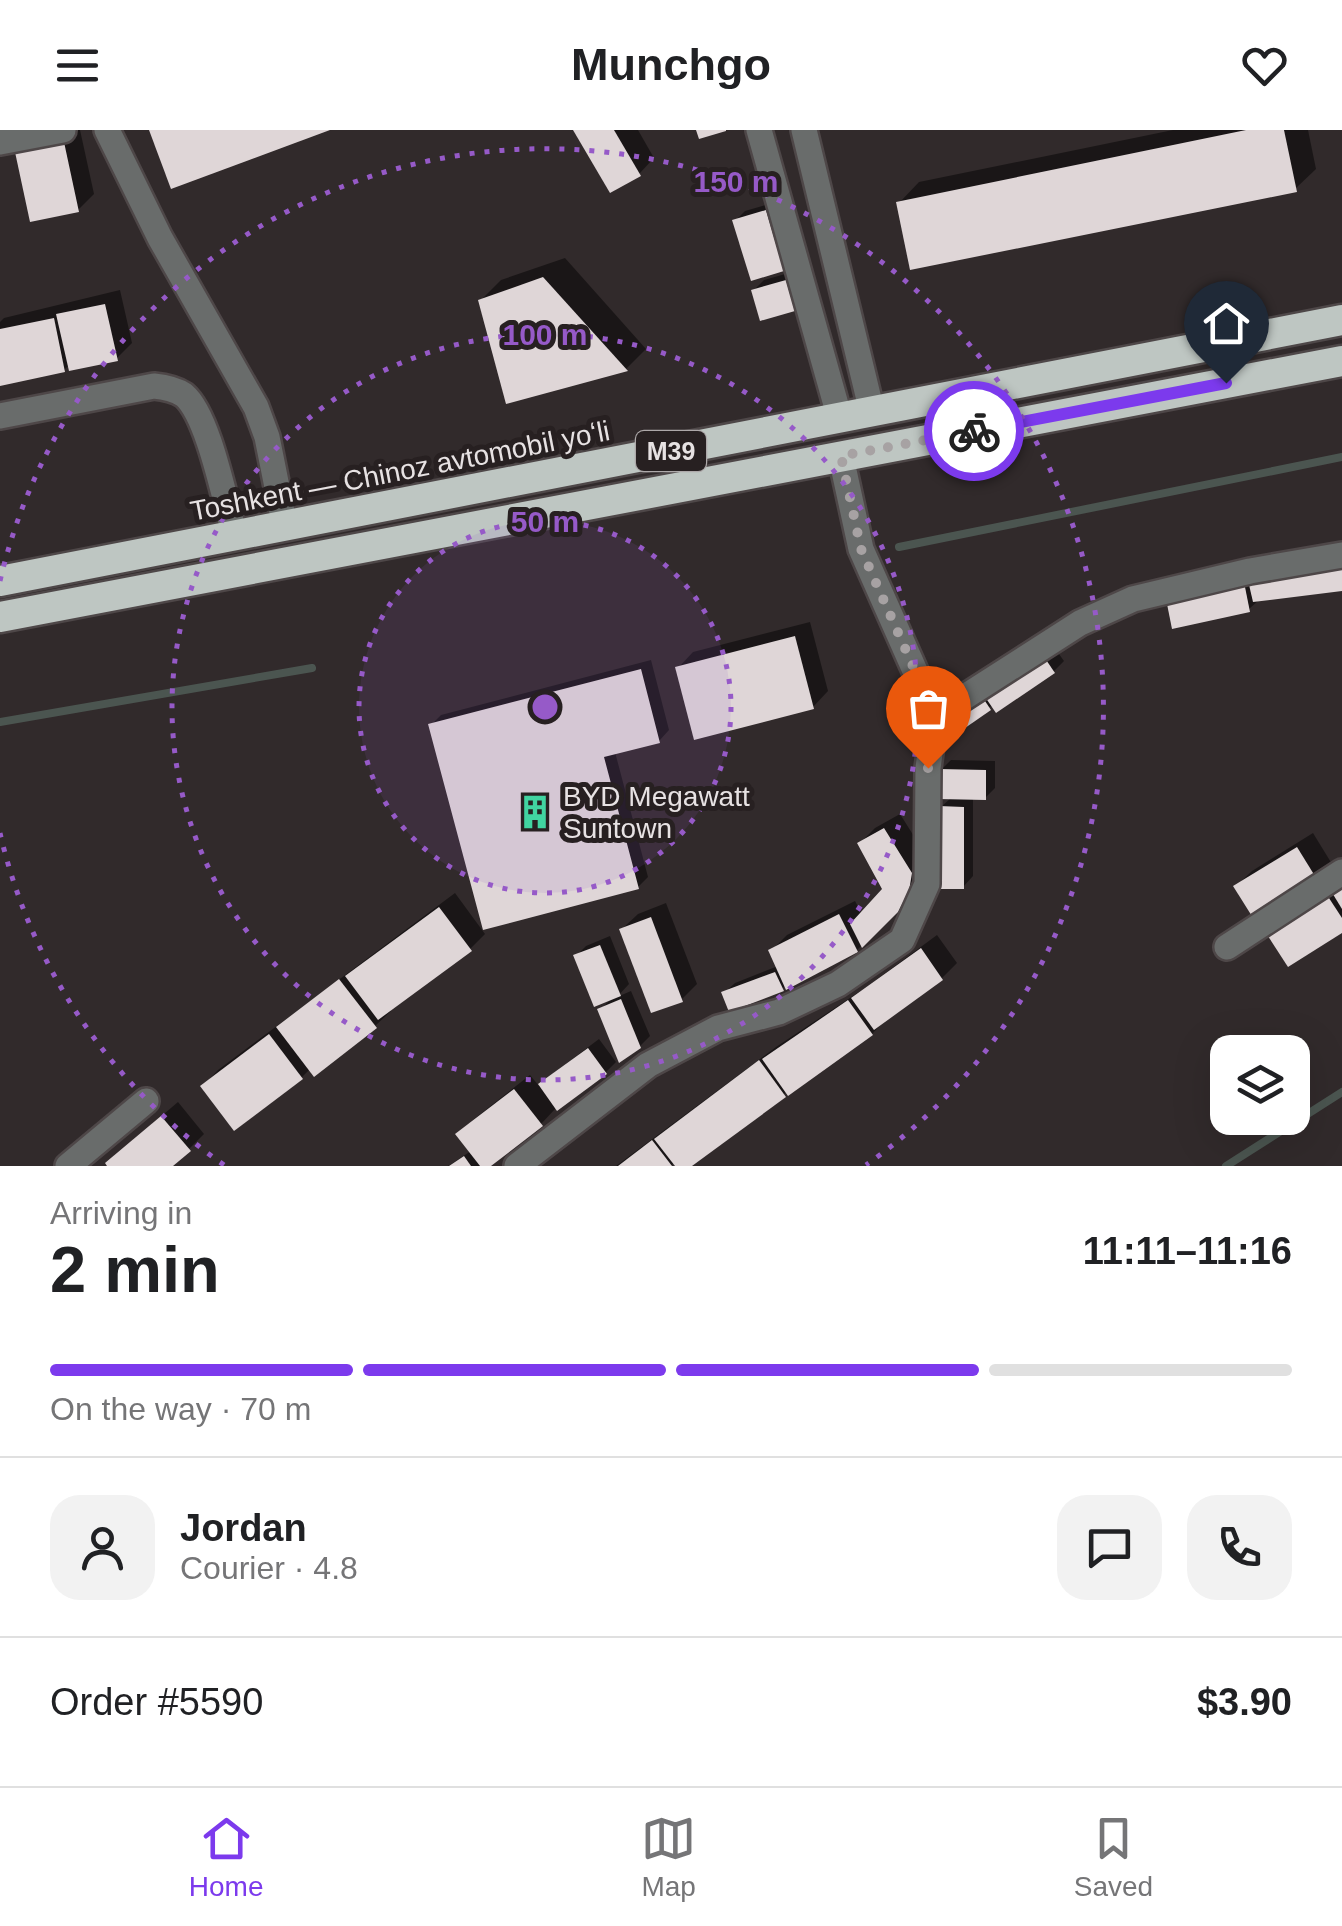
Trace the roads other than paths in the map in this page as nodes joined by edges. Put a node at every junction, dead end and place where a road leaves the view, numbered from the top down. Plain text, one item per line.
1 (64, 130) edge
2 (106, 130) edge
3 (760, 130) edge
4 (804, 130) edge
5 (0, 142) edge
6 (1342, 320) edge
7 (1342, 361) edge
8 (872, 412) junction
9 (0, 416) edge
10 (840, 419) junction
11 (841, 456) junction
12 (285, 527) junction
13 (235, 536) junction
14 (1342, 555) edge
15 (0, 581) edge
16 (0, 617) edge
17 (935, 716) junction
18 (1342, 872) edge
19 (1228, 947) dead end
20 (146, 1101) dead end
21 (74, 1164) edge
22 (517, 1166) edge

1 - 5 street
2 - 12 street
3 - 10 street
4 - 8 street
6 - 8 highway, Toshkent — Chinoz avtomobil yoʻli / M39
7 - 11 highway, M39
8 - 10 highway, Toshkent — Chinoz avtomobil yoʻli / M39
9 - 13 street
10 - 12 highway, Toshkent — Chinoz avtomobil yoʻli / M39
11 - 16 highway, M39
11 - 17 street
12 - 13 highway, Toshkent — Chinoz avtomobil yoʻli / M39
13 - 15 highway, Toshkent — Chinoz avtomobil yoʻli / M39
14 - 17 street
17 - 22 street
18 - 19 street
20 - 21 street

